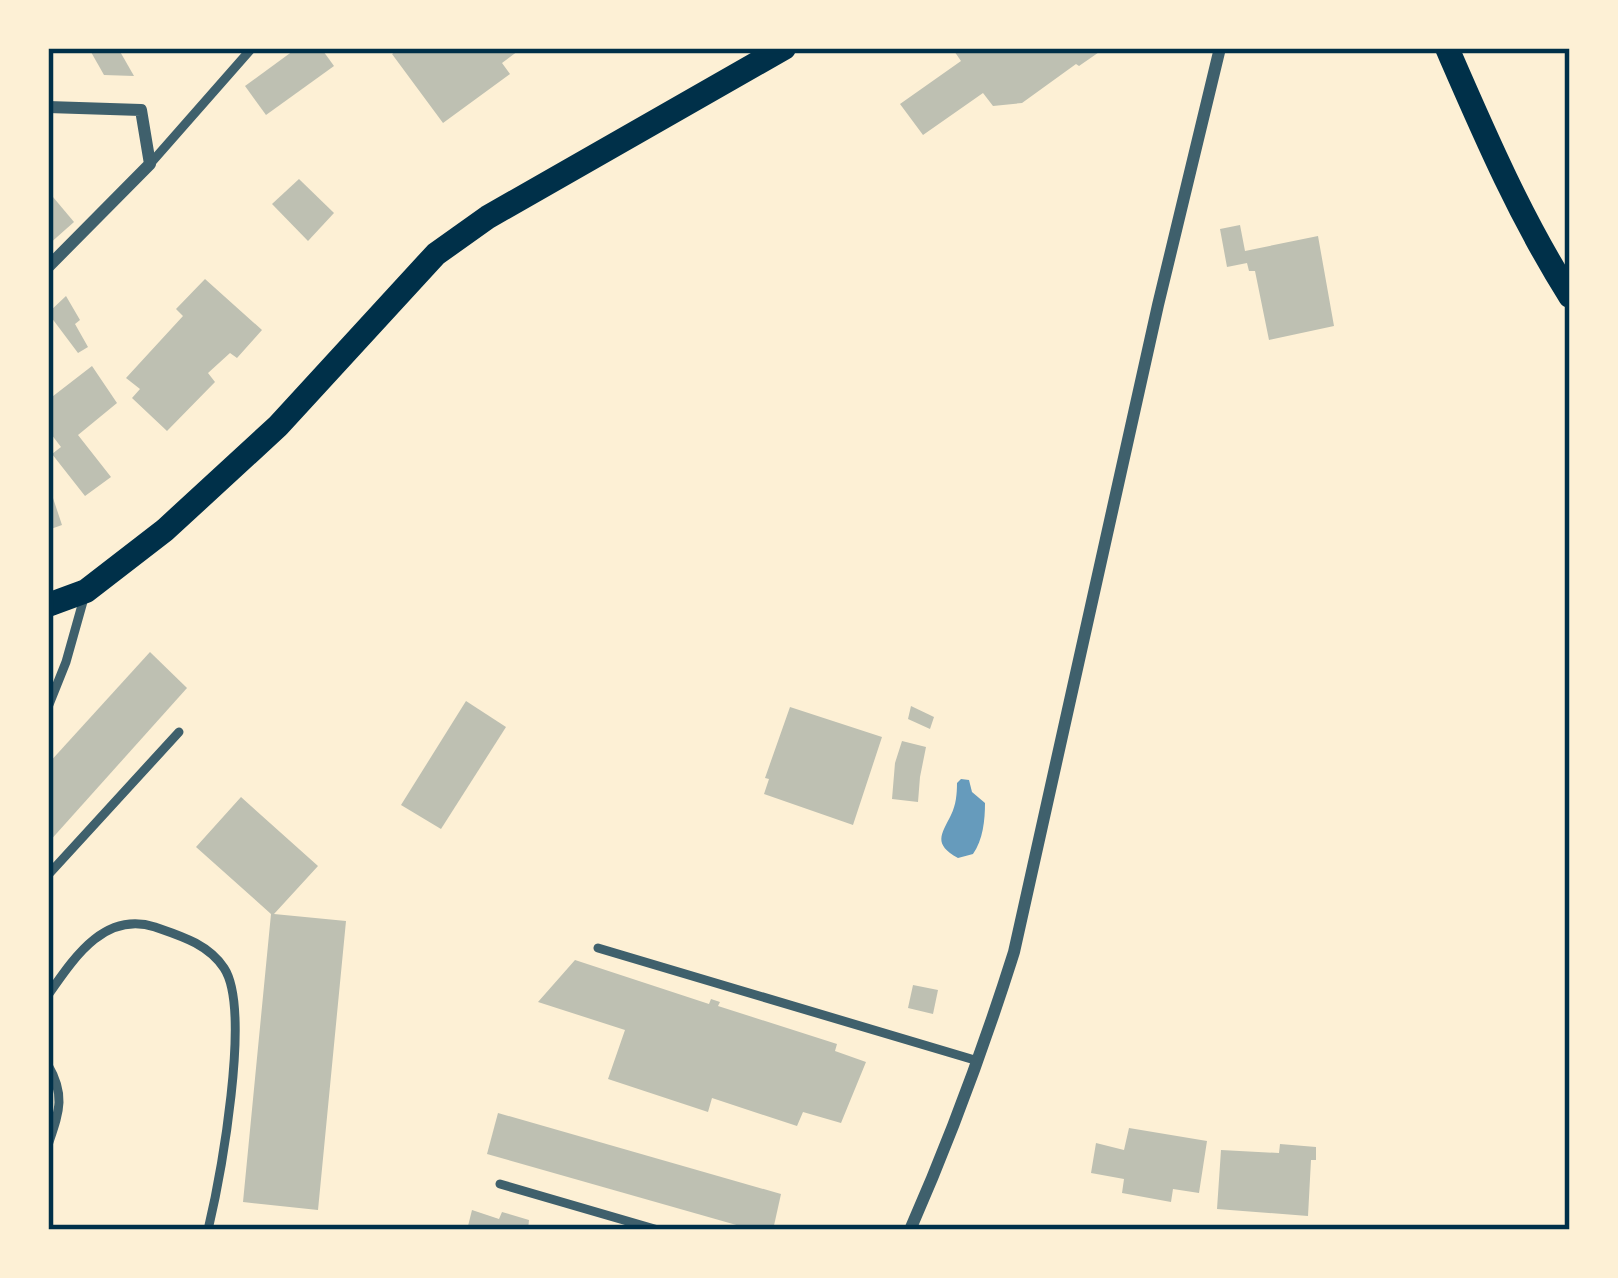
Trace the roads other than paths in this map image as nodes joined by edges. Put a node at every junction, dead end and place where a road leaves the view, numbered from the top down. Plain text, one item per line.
1 (253, 48) edge
2 (784, 48) edge
3 (1220, 48) edge
4 (1447, 48) edge
5 (48, 107) edge
6 (150, 164) junction
7 (48, 267) edge
8 (1570, 296) edge
9 (86, 591) junction
10 (48, 604) edge
11 (48, 706) edge
12 (179, 732) dead end
13 (48, 875) edge
14 (598, 948) dead end
15 (48, 994) edge
16 (979, 1062) junction
17 (48, 1065) edge
18 (48, 1144) edge
19 (500, 1184) dead end
20 (208, 1230) edge
21 (658, 1230) edge
22 (910, 1230) edge

1 - 6 lane
2 - 9 main road
3 - 16 street
4 - 8 main road
5 - 6 street
6 - 7 street
9 - 10 main road
9 - 11 lane
12 - 13 lane
14 - 16 lane
15 - 20 lane
16 - 22 street
17 - 18 lane
19 - 21 lane

